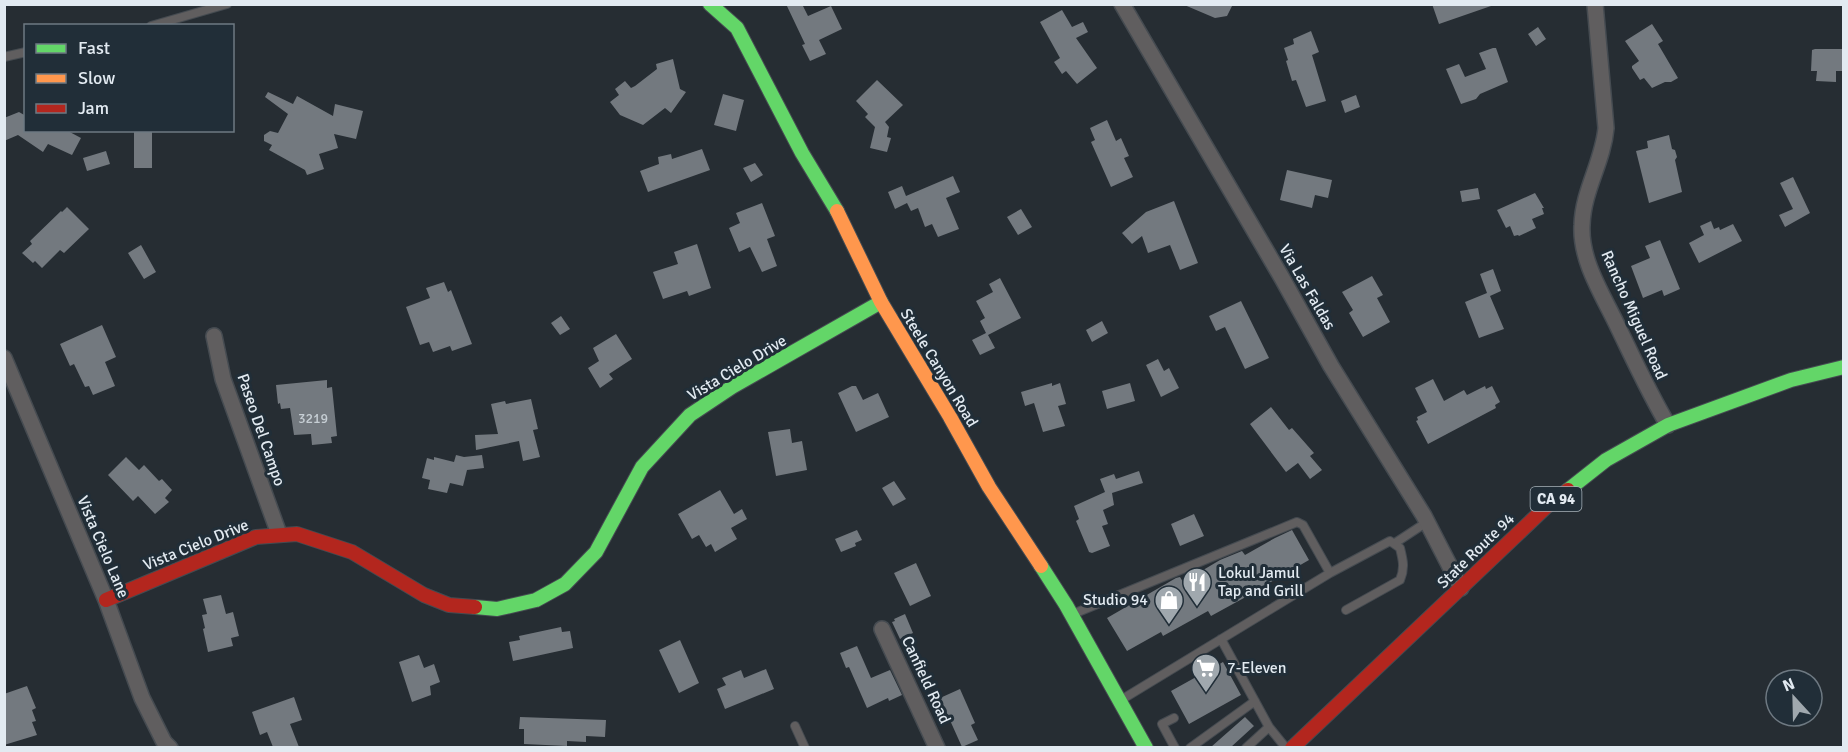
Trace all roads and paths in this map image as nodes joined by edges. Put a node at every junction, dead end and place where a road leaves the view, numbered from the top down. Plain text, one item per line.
1 (226, 4) edge
2 (710, 4) edge
3 (1122, 4) edge
4 (1595, 4) edge
5 (159, 24) edge
6 (24, 52) edge
7 (4, 57) edge
8 (881, 303) junction
9 (214, 336) dead end
10 (4, 358) edge
11 (1844, 367) edge
12 (1668, 425) junction
13 (1427, 522) junction
14 (279, 534) junction
15 (1395, 543) junction
16 (1330, 573) junction
17 (1461, 588) junction
18 (106, 600) junction
19 (1346, 610) dead end
20 (1071, 615) junction
21 (882, 629) dead end
22 (1221, 639) junction
23 (1120, 700) junction
24 (1255, 701) junction
25 (1174, 718) dead end
26 (795, 726) dead end
27 (1269, 727) junction
28 (170, 747) edge
29 (805, 747) edge
30 (937, 747) edge
31 (1146, 747) edge
32 (1175, 747) edge
33 (1190, 747) edge
34 (1246, 747) edge
35 (1286, 747) edge
36 (1292, 747) edge

1 - 5 lane
2 - 8 main road, Steele Canyon Road
3 - 13 street, Via Las Faldas
4 - 12 street, Rancho Miguel Road
6 - 7 lane
8 - 14 main road, Vista Cielo Drive
8 - 20 main road, Steele Canyon Road
9 - 14 street, Paseo Del Campo
10 - 18 street, Vista Cielo Lane
11 - 12 main road, State Route 94 / CA 94
12 - 17 main road, State Route 94 / CA 94
13 - 15 lane
13 - 17 street, Via Las Faldas
14 - 18 main road, Vista Cielo Drive
15 - 16 lane
15 - 19 lane
16 - 20 lane
16 - 22 lane
17 - 36 main road, State Route 94 / CA 94
18 - 28 street, Vista Cielo Lane
20 - 23 main road, Steele Canyon Road
21 - 30 street, Canfield Road
22 - 23 lane
22 - 24 lane
23 - 31 main road, Steele Canyon Road
24 - 27 lane
24 - 33 lane
25 - 32 lane
26 - 29 lane
27 - 34 lane
27 - 35 lane

